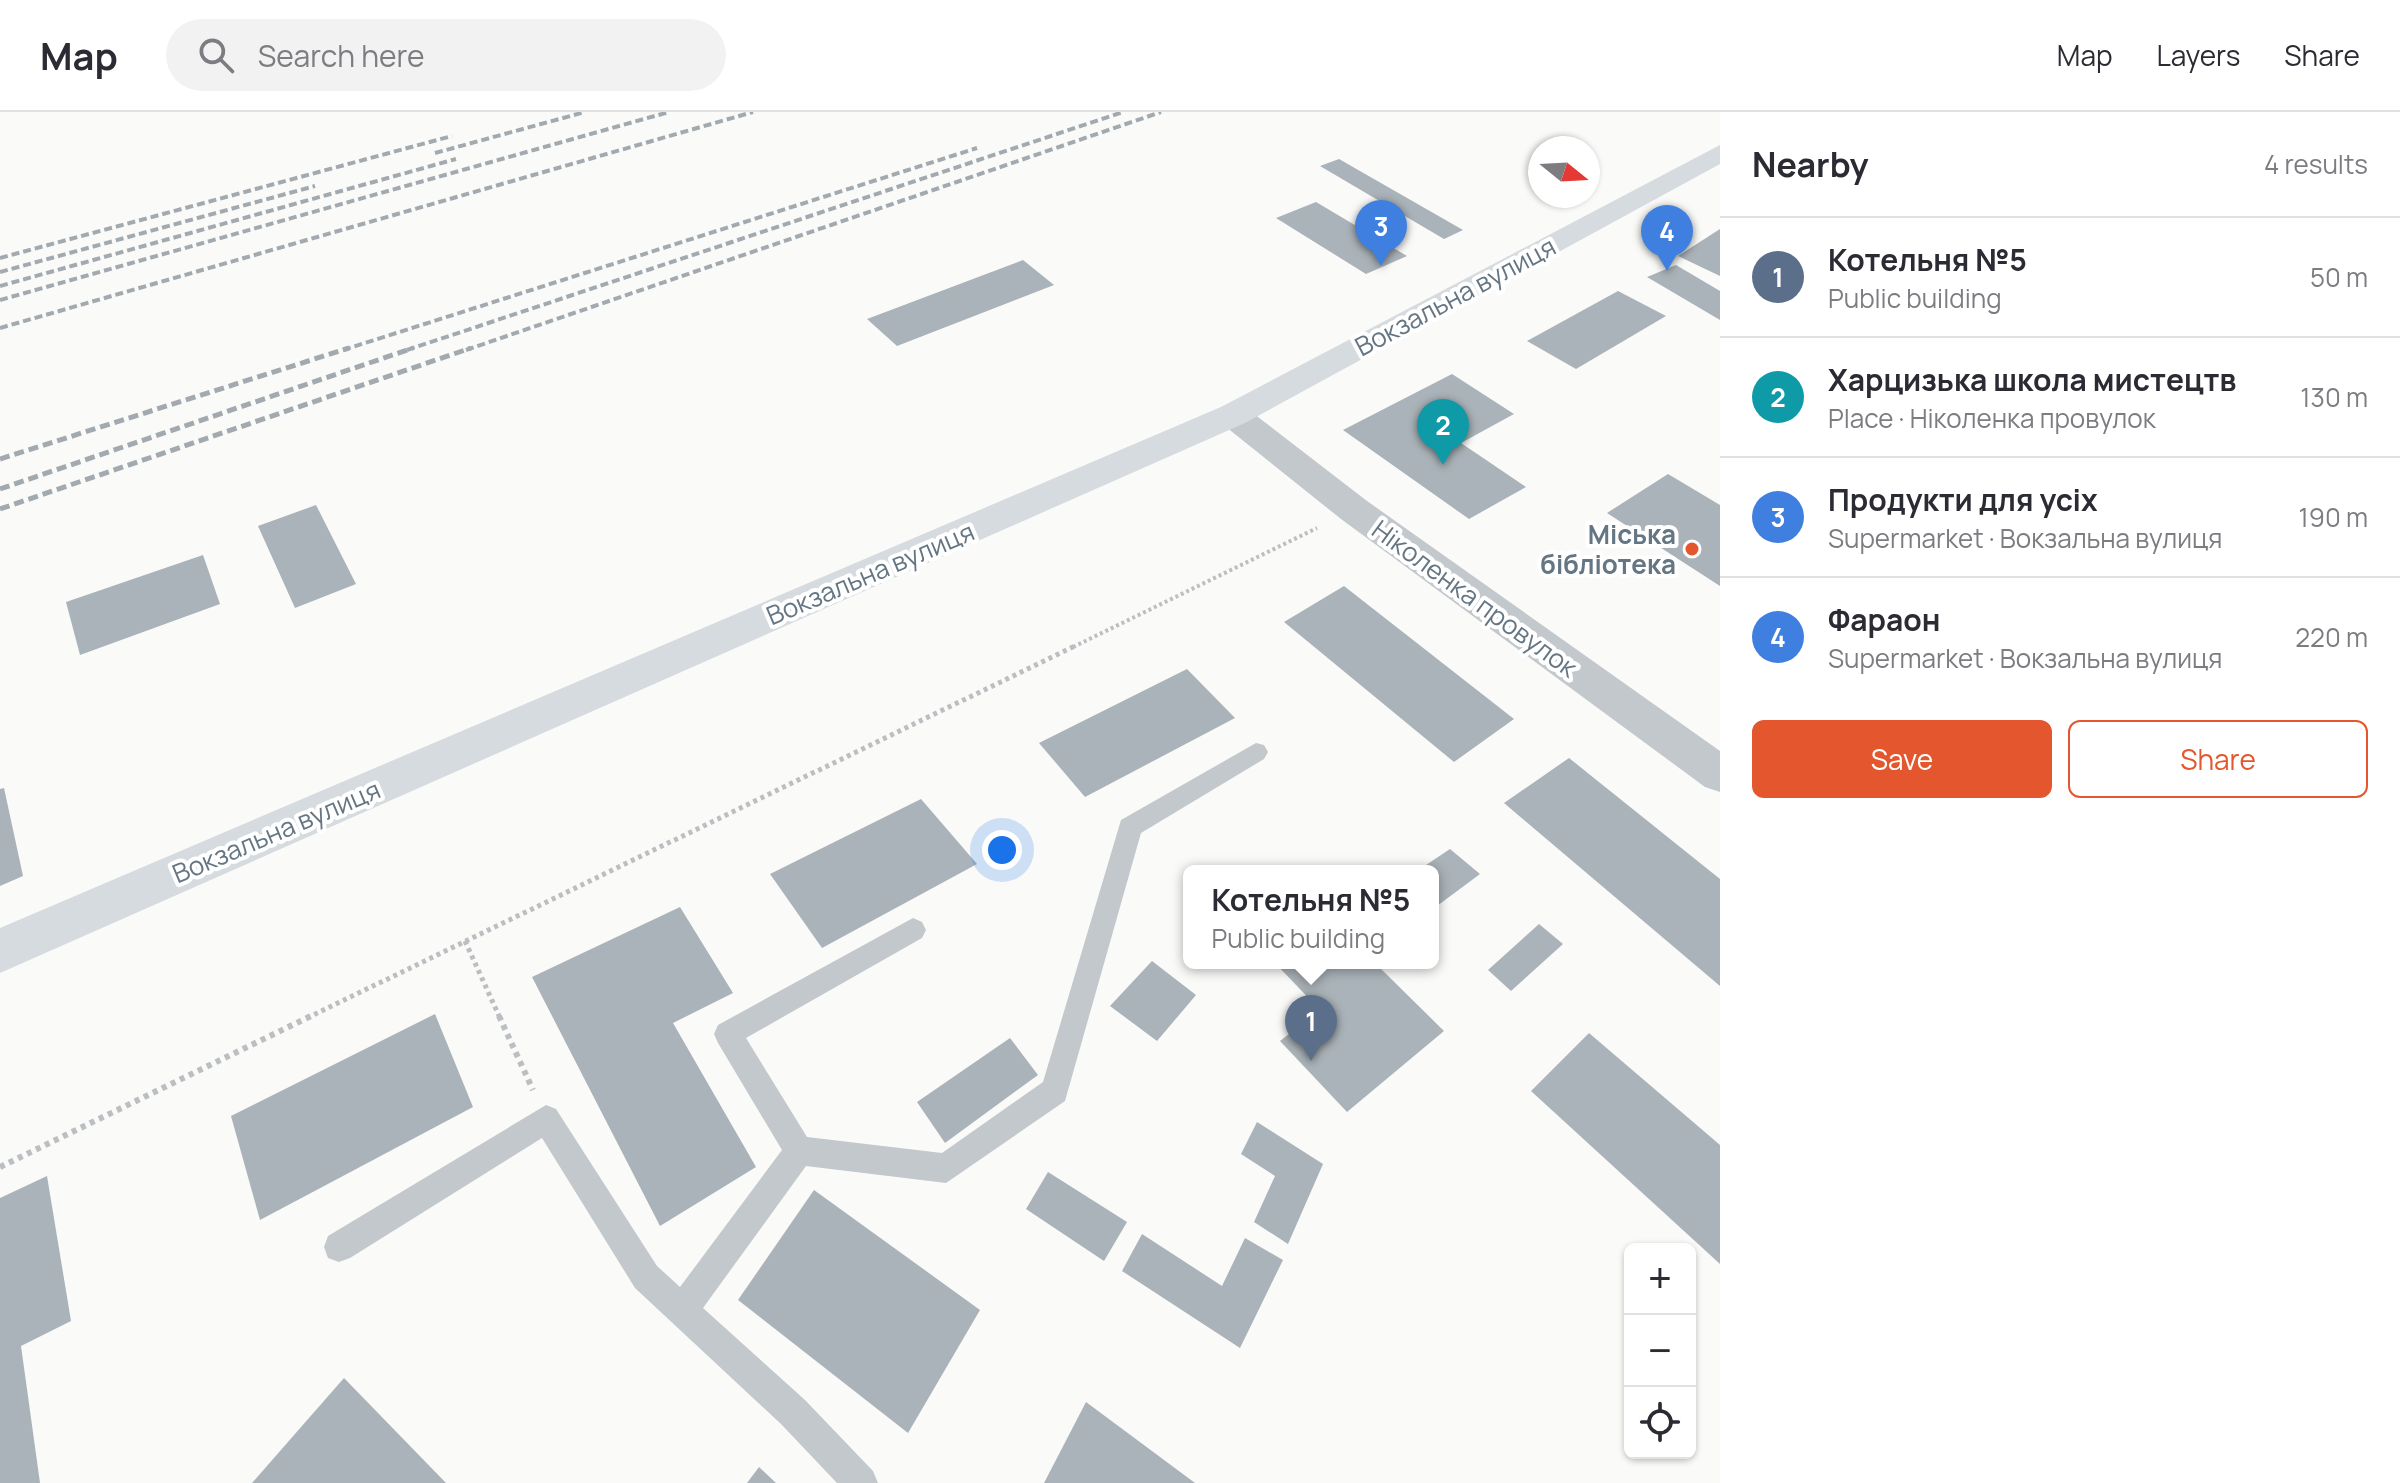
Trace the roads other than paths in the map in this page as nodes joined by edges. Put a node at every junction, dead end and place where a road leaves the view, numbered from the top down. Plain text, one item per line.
1 (1720, 153) edge
2 (1233, 415) junction
3 (1256, 752) dead end
4 (1720, 774) edge
5 (913, 930) dead end
6 (0, 951) edge
7 (799, 1151) junction
8 (339, 1247) dead end
9 (683, 1310) junction
10 (861, 1483) edge

1 - 2 main road, Вокзальна вулиця
2 - 4 street, Ніколенка провулок
2 - 6 main road, Вокзальна вулиця
3 - 7 lane
5 - 7 lane
7 - 9 lane
8 - 9 lane
9 - 10 lane

